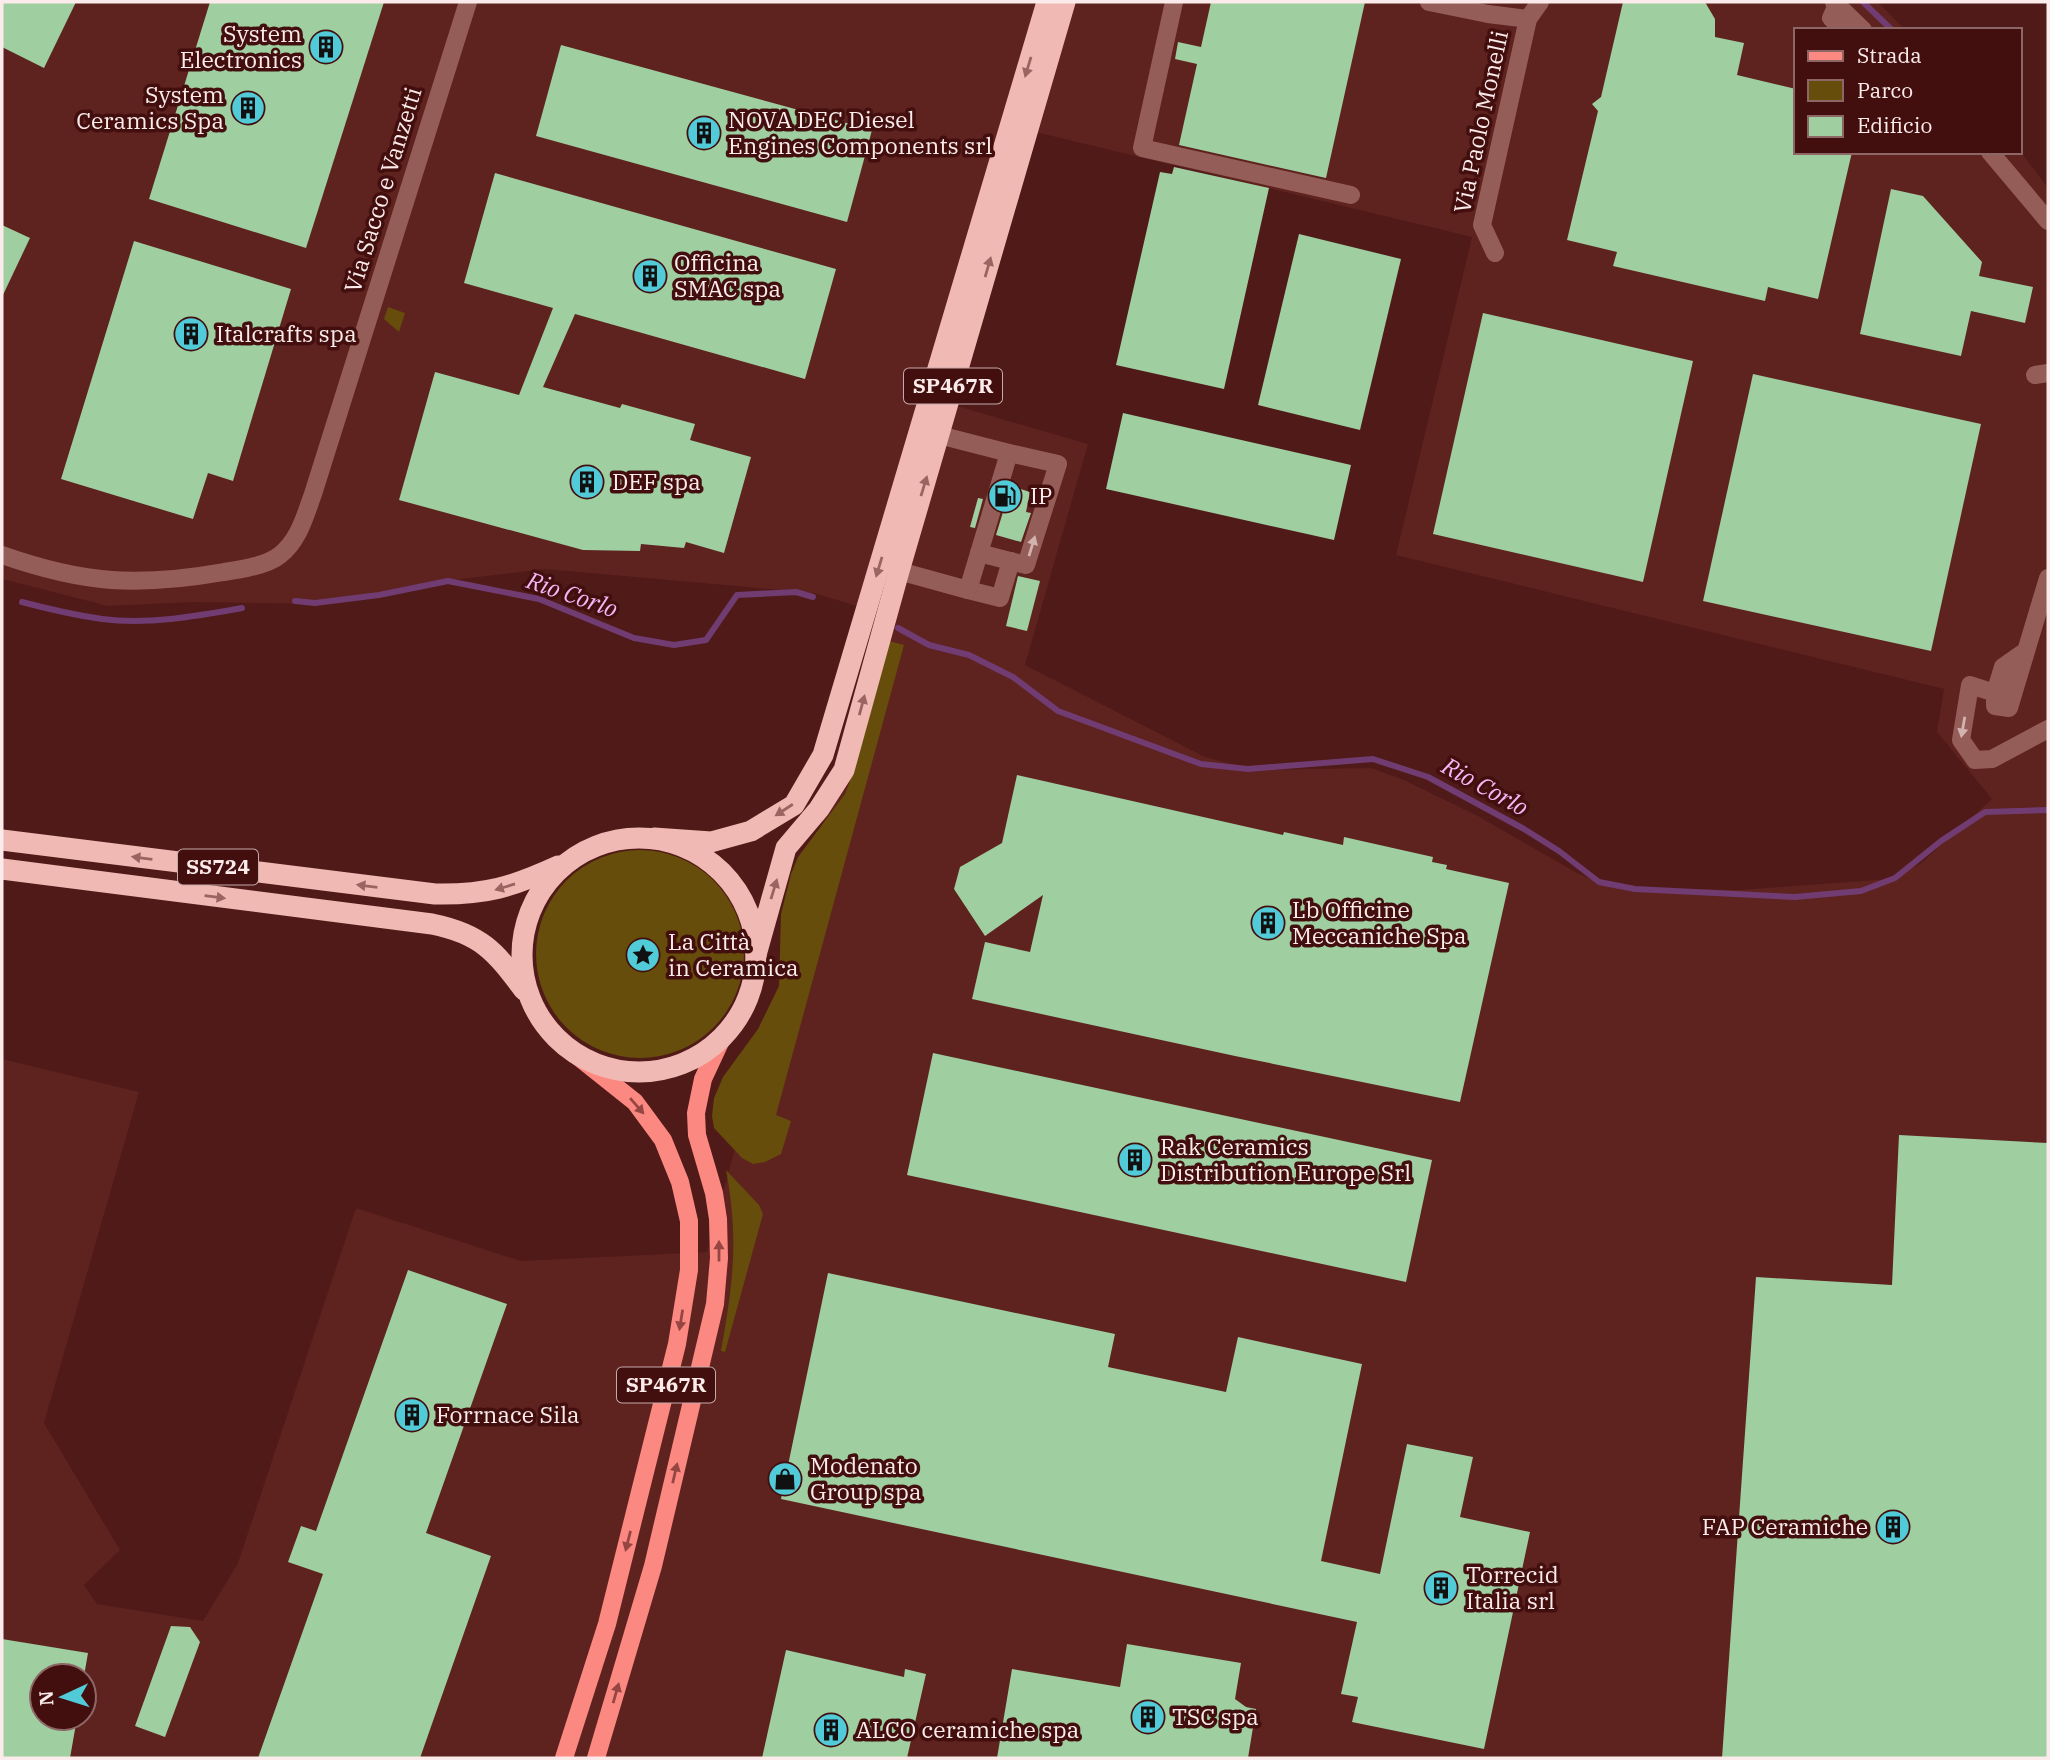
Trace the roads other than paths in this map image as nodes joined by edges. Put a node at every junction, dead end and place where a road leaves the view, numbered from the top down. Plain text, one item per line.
1 (468, 2) edge
2 (1065, 2) edge
3 (1074, 2) edge
4 (1174, 2) edge
5 (1429, 2) edge
6 (1540, 2) edge
7 (1836, 3) edge
8 (1049, 13) edge
9 (1528, 19) junction
10 (1841, 28) edge
11 (1861, 28) edge
12 (1992, 154) edge
13 (1351, 195) dead end
14 (2048, 221) edge
15 (1494, 253) dead end
16 (939, 435) junction
17 (1009, 453) junction
18 (979, 553) junction
19 (2, 555) edge
20 (1011, 561) junction
21 (899, 571) junction
22 (2048, 578) edge
23 (968, 590) junction
24 (2037, 615) junction
25 (2048, 635) edge
26 (2048, 729) edge
27 (654, 838) junction
28 (2, 840) edge
29 (568, 861) junction
30 (2, 869) edge
31 (756, 955) junction
32 (531, 999) junction
33 (723, 1037) junction
34 (566, 1047) junction
35 (564, 1758) edge
36 (596, 1758) edge

1 - 19 street, Via Sacco e Vanzetti
2 - 8 highway, SP467R
3 - 8 highway
4 - 13 street
5 - 9 street
6 - 9 street, Via Paolo Monelli
7 - 10 street
7 - 11 street
16 -> 8 highway, SP467R
8 -> 27 highway, SP467R
9 - 15 street, Via Paolo Monelli
12 - 14 street
16 - 17 street
21 -> 16 highway, SP467R
17 - 18 street
20 -> 17 street
18 - 20 street
18 - 23 street
20 - 23 street
21 - 23 street
31 -> 21 highway, SP467R
22 - 24 street
24 - 25 street
24 -> 26 street
27 - 29 highway
27 - 31 highway
29 -> 28 highway, SS724
29 - 32 highway
30 -> 32 highway, SS724
31 - 33 highway
32 - 34 highway
33 - 34 highway
36 -> 33 main road, SP467R
34 -> 35 main road, SP467R

